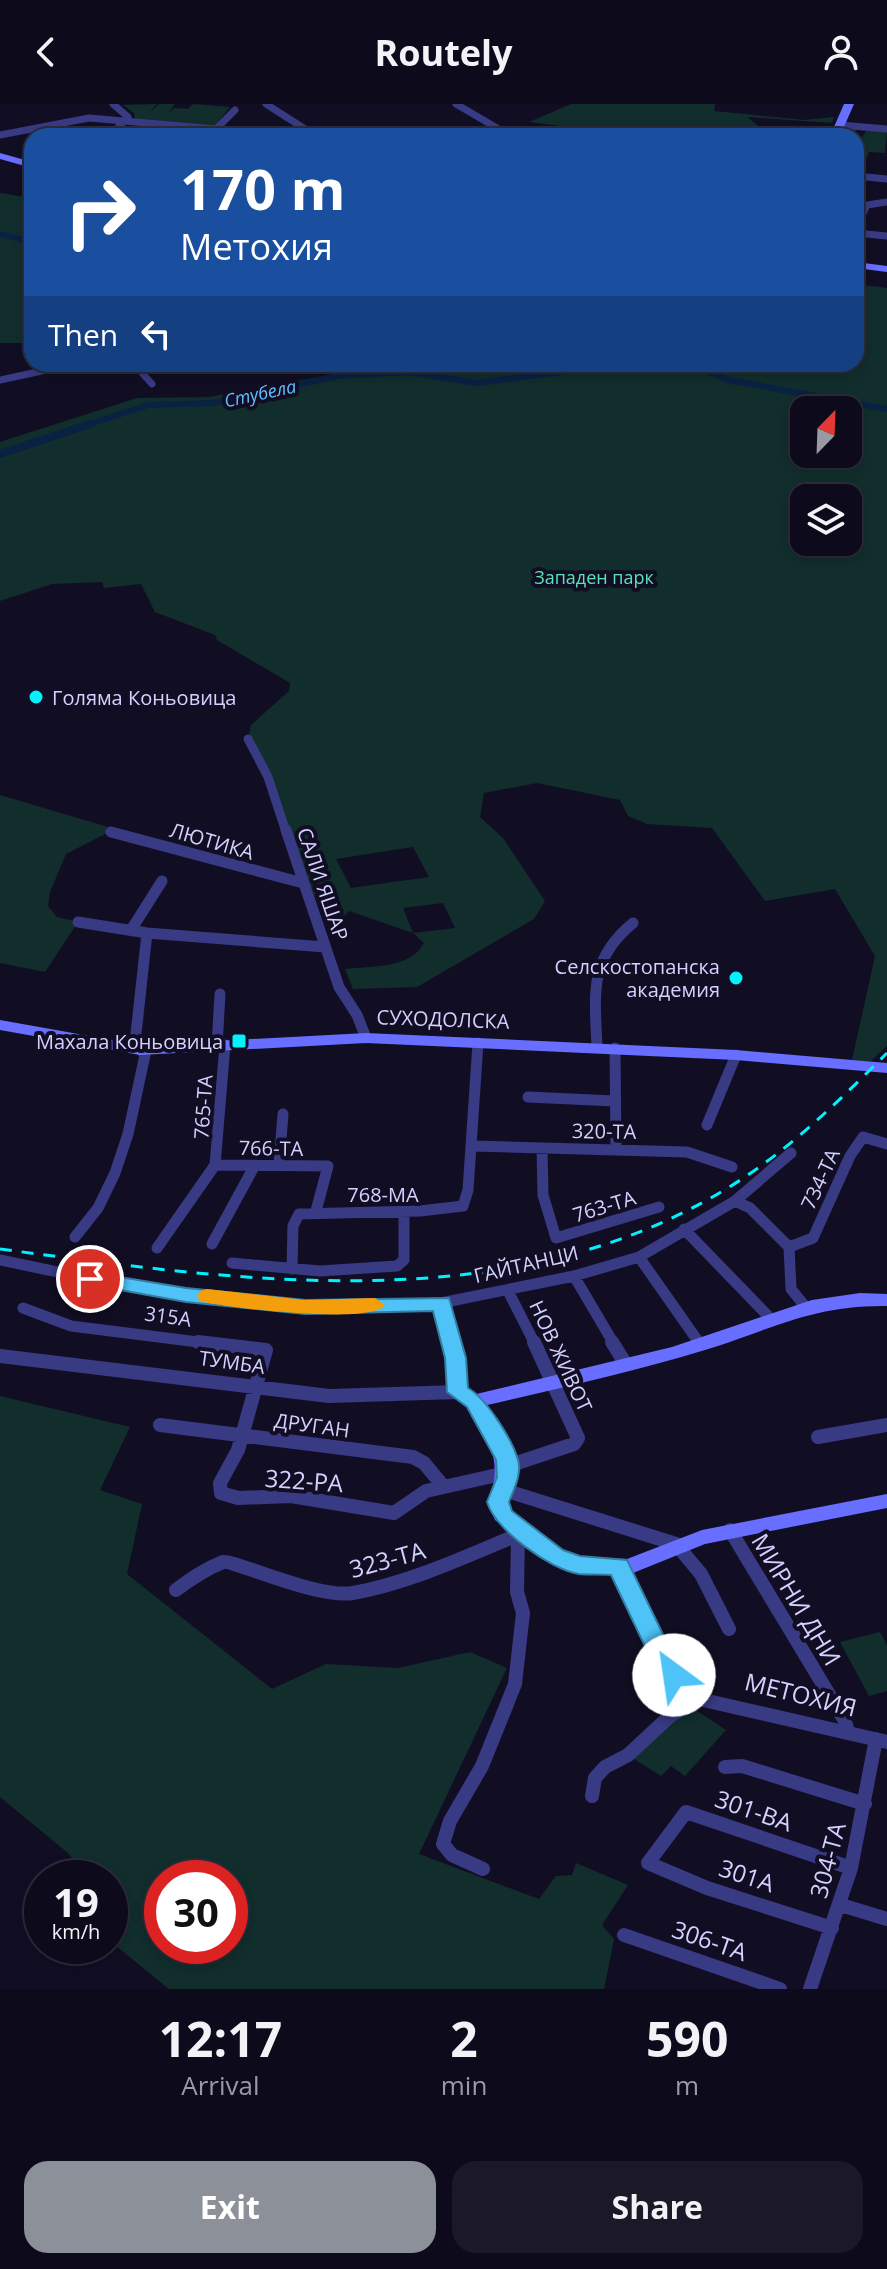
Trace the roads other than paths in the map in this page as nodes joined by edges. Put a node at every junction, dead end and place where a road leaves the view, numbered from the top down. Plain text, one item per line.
1 (117, 104) edge
2 (267, 104) edge
3 (456, 104) edge
4 (849, 104) edge
5 (235, 110) dead end
6 (125, 122) junction
7 (840, 125) junction
8 (37, 128) edge
9 (119, 128) edge
10 (203, 128) edge
11 (217, 128) edge
12 (304, 128) edge
13 (497, 128) edge
14 (839, 128) edge
15 (887, 129) edge
16 (24, 130) edge
17 (0, 135) edge
18 (0, 156) edge
19 (24, 163) edge
20 (864, 177) edge
21 (887, 179) edge
22 (887, 202) edge
23 (864, 212) edge
24 (864, 232) edge
25 (887, 236) edge
26 (864, 266) edge
27 (887, 269) edge
28 (37, 372) edge
29 (141, 372) edge
30 (0, 380) edge
31 (152, 384) dead end
32 (248, 739) dead end
33 (111, 832) dead end
34 (162, 881) dead end
35 (303, 883) junction
36 (78, 922) dead end
37 (633, 923) dead end
38 (131, 930) junction
39 (147, 933) junction
40 (325, 947) junction
41 (220, 994) dead end
42 (0, 1025) edge
43 (366, 1038) junction
44 (478, 1043) junction
45 (221, 1046) junction
46 (597, 1048) junction
47 (615, 1048) junction
48 (140, 1050) junction
49 (736, 1055) junction
50 (887, 1068) edge
51 (528, 1097) dead end
52 (615, 1101) junction
53 (283, 1114) dead end
54 (707, 1125) dead end
55 (887, 1144) edge
56 (472, 1146) junction
57 (542, 1148) junction
58 (616, 1149) junction
59 (791, 1153) dead end
60 (215, 1165) junction
61 (255, 1165) junction
62 (279, 1165) junction
63 (732, 1167) dead end
64 (735, 1201) junction
65 (659, 1207) dead end
66 (316, 1211) junction
67 (404, 1214) junction
68 (684, 1229) junction
69 (75, 1237) dead end
70 (212, 1244) dead end
71 (789, 1247) junction
72 (157, 1248) dead end
73 (639, 1257) junction
74 (0, 1260) edge
75 (232, 1263) dead end
76 (292, 1269) junction
77 (574, 1276) junction
78 (508, 1291) junction
79 (887, 1300) edge
80 (441, 1303) junction
81 (804, 1305) junction
82 (23, 1308) dead end
83 (772, 1320) junction
84 (700, 1344) junction
85 (0, 1356) edge
86 (625, 1363) junction
87 (555, 1381) junction
88 (254, 1388) junction
89 (466, 1397) junction
90 (160, 1425) dead end
91 (887, 1425) edge
92 (241, 1434) junction
93 (818, 1437) dead end
94 (578, 1438) joint
95 (509, 1469) junction
96 (444, 1487) junction
97 (504, 1490) junction
98 (887, 1501) edge
99 (394, 1513) joint
100 (730, 1530) junction
101 (520, 1533) junction
102 (676, 1544) junction
103 (619, 1566) junction
104 (176, 1590) dead end
105 (729, 1629) dead end
106 (699, 1699) junction
107 (848, 1733) junction
108 (881, 1740) edge
109 (725, 1767) dead end
110 (592, 1796) dead end
111 (865, 1804) junction
112 (648, 1863) joint
113 (851, 1868) junction
114 (483, 1869) dead end
115 (841, 1905) junction
116 (887, 1919) edge
117 (832, 1928) junction
118 (624, 1935) dead end
119 (780, 1989) edge
120 (810, 1989) edge

1 - 6 street
2 - 12 street
3 - 13 street
4 - 7 street
5 - 11 street
6 - 8 street
6 - 9 street
6 - 10 street
7 - 14 street
7 - 15 street
16 - 17 street
18 - 19 street
20 - 21 street
22 - 23 street
24 - 25 street
26 - 27 street
28 - 30 street
29 - 31 street
32 - 35 street, САЛИ ЯШАР
33 - 35 street, ЛЮТИКА
34 - 38 street
35 - 40 street, САЛИ ЯШАР
36 - 38 street
37 - 46 street
38 - 39 street
39 - 40 street
39 - 48 street
40 - 43 street, САЛИ ЯШАР
41 - 45 street, 765-ТА
42 - 48 street, СУХОДОЛСКА
43 - 44 street, СУХОДОЛСКА
43 - 45 street, СУХОДОЛСКА
44 - 46 street, СУХОДОЛСКА
44 - 56 street
45 - 48 street, СУХОДОЛСКА
45 - 60 street, 765-ТА
46 - 47 street, СУХОДОЛСКА
47 - 49 street, СУХОДОЛСКА
47 - 52 street
48 - 69 street
49 - 50 street, СУХОДОЛСКА
49 - 54 street
51 - 52 street
52 - 58 street
53 - 62 street
55 - 71 street, 734-ТА
56 - 57 street, 320-ТА
56 - 67 street, 768-МА
57 - 58 street, 320-ТА
57 - 65 street, 763-ТА
58 - 63 street, 320-ТА
59 - 64 street, ГАЙТАНЦИ
60 - 61 street, 766-ТА
60 - 72 street, 765-ТА
61 - 62 street, 766-ТА
61 - 70 street
62 - 66 street, 766-ТА
64 - 68 street, ГАЙТАНЦИ
64 - 71 street
66 - 67 street, 768-МА
66 - 76 street
67 - 76 street
68 - 73 street, ГАЙТАНЦИ
68 - 83 street
71 - 81 street
73 - 77 street, ГАЙТАНЦИ
73 - 84 street
74 - 80 street, ГАЙТАНЦИ
75 - 76 street
77 - 78 street, ГАЙТАНЦИ
77 - 86 street
78 - 80 street, ГАЙТАНЦИ
78 - 87 street, НОВ ЖИВОТ
79 - 81 street, ТУМБА
80 - 89 street
81 - 83 street, ТУМБА
82 - 88 street, 315А
83 - 84 street, ТУМБА
84 - 86 street, ТУМБА
85 - 88 street, ТУМБА
86 - 87 street, ТУМБА
87 - 89 street, ТУМБА
87 - 94 street, НОВ ЖИВОТ
88 - 89 street, ТУМБА
88 - 92 street
89 - 95 street
90 - 92 street, ДРУГАН
91 - 93 street
92 - 96 street, ДРУГАН
92 - 99 street, 322-РА
94 - 95 street, 323-ТА
95 - 96 street, 323-ТА
95 - 97 street
96 - 99 street, 323-ТА
97 - 101 street
97 - 102 street
98 - 100 street
100 - 102 street
100 - 107 street, МИРНИ ДНИ
101 - 103 street
101 - 104 street, 323-ТА
101 - 114 street
102 - 103 street
102 - 105 street
103 - 106 street
106 - 107 street, МЕТОХИЯ
106 - 110 street
107 - 108 street, МЕТОХИЯ
108 - 111 street, 304-ТА
109 - 111 street
111 - 113 street, 304-ТА
112 - 113 street, 301-ВА
112 - 117 street, 301А
113 - 115 street, 304-ТА
115 - 116 street
115 - 117 street, 304-ТА
117 - 120 street, 304-ТА
118 - 119 street, 306-ТА

